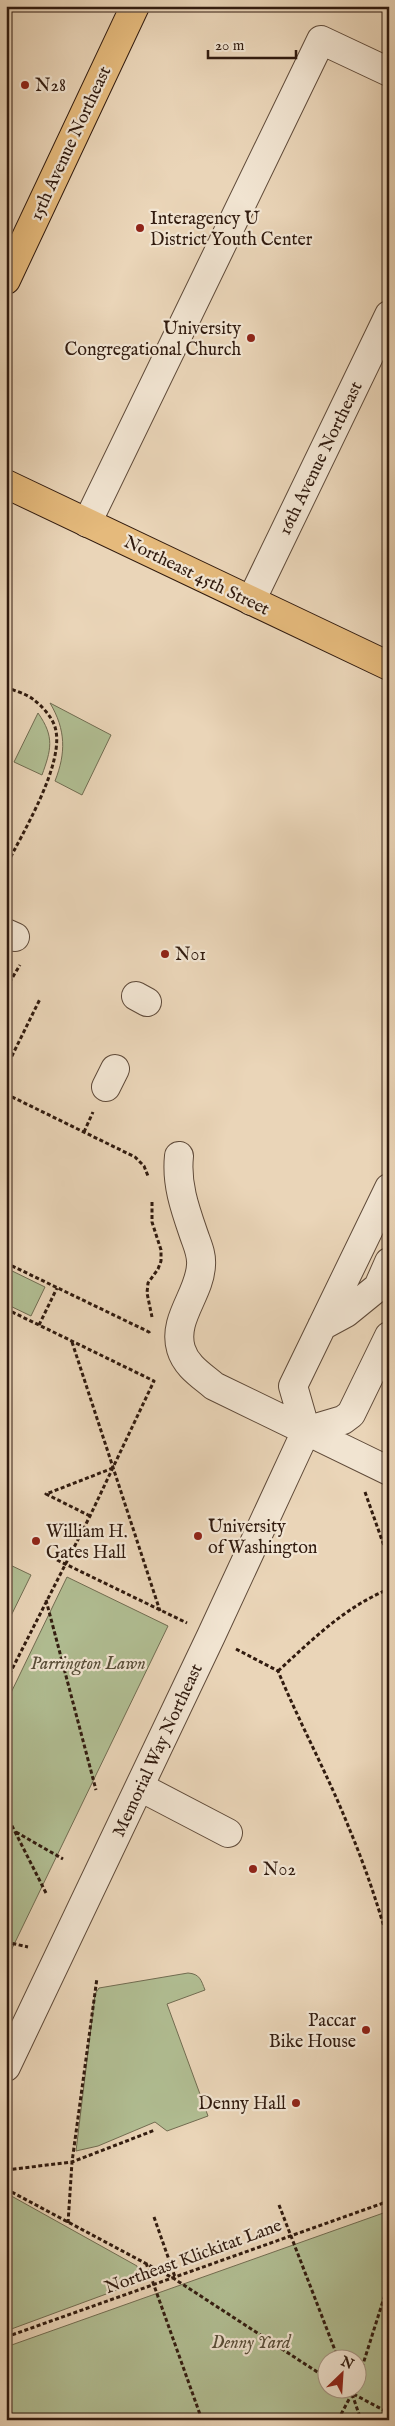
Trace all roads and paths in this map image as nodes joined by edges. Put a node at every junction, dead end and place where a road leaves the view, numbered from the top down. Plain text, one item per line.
1 (135, 6) edge
2 (389, 72) edge
3 (6, 280) edge
4 (389, 315) edge
5 (6, 484) edge
6 (87, 523) junction
7 (251, 601) junction
8 (389, 666) edge
9 (6, 687) edge
10 (6, 866) edge
11 (40, 999) dead end
12 (6, 1068) edge
13 (105, 1088) dead end
14 (6, 1094) edge
15 (84, 1132) junction
16 (179, 1156) dead end
17 (149, 1180) dead end
18 (389, 1188) edge
19 (152, 1197) dead end
20 (389, 1262) edge
21 (6, 1263) edge
22 (57, 1288) junction
23 (6, 1309) edge
24 (152, 1321) dead end
25 (39, 1325) junction
26 (322, 1326) junction
27 (389, 1336) edge
28 (150, 1338) dead end
29 (72, 1341) junction
30 (306, 1431) junction
31 (113, 1468) junction
32 (389, 1471) edge
33 (365, 1490) dead end
34 (90, 1516) junction
35 (57, 1560) dead end
36 (389, 1560) edge
37 (66, 1564) junction
38 (389, 1589) edge
39 (46, 1599) junction
40 (160, 1610) junction
41 (189, 1624) dead end
42 (233, 1647) dead end
43 (278, 1671) junction
44 (6, 1680) edge
45 (140, 1787) junction
46 (96, 1790) dead end
47 (6, 1814) edge
48 (15, 1832) junction
49 (228, 1833) dead end
50 (63, 1859) dead end
51 (46, 1893) dead end
52 (6, 1942) edge
53 (389, 1944) edge
54 (28, 1947) dead end
55 (96, 1978) dead end
56 (6, 2066) edge
57 (155, 2130) dead end
58 (72, 2162) junction
59 (6, 2170) edge
60 (6, 2189) edge
61 (389, 2201) edge
62 (279, 2205) dead end
63 (154, 2217) dead end
64 (68, 2223) junction
65 (290, 2235) junction
66 (146, 2263) junction
67 (174, 2278) junction
68 (389, 2282) edge
69 (154, 2285) junction
70 (6, 2337) edge
71 (334, 2348) edge
72 (368, 2348) edge
73 (318, 2372) edge
74 (352, 2398) edge
75 (354, 2398) edge
76 (357, 2398) edge
77 (389, 2413) edge
78 (202, 2420) edge
79 (338, 2420) edge
80 (361, 2420) edge

1 - 3 main road, 15th Avenue Northeast
2 - 6 street
4 - 7 street, 16th Avenue Northeast
5 - 6 main road, Northeast 45th Street
6 - 7 main road, Northeast 45th Street
7 - 8 main road, Northeast 45th Street
9 - 10 path
11 - 12 path
13 - 15 path
14 - 15 path
15 - 17 path
16 - 30 street
18 - 26 street
19 - 24 path
20 - 26 street
21 - 22 path
22 - 25 path
22 - 28 path
23 - 25 path
25 - 29 path
26 - 30 street
27 - 30 street
29 - 31 path
29 - 31 path
30 - 32 street
30 - 45 street, Memorial Way Northeast
31 - 34 path
31 - 34 path
31 - 40 path
33 - 36 path
34 - 37 path
35 - 37 path
37 - 39 path
37 - 40 path
38 - 43 path
39 - 44 path
39 - 46 path
40 - 41 path
42 - 43 path
43 - 53 path
45 - 49 street
45 - 56 street, Memorial Way Northeast
47 - 48 path
48 - 50 path
48 - 51 path
52 - 54 path
55 - 58 path
57 - 58 path
58 - 59 path
58 - 64 path
60 - 64 path
61 - 65 path, Northeast Klickitat Lane
62 - 65 path
63 - 67 path
64 - 66 path
65 - 67 path, Northeast Klickitat Lane
65 - 71 path
66 - 67 path
66 - 69 path
67 - 69 path, Northeast Klickitat Lane
67 - 73 path
68 - 72 path
69 - 70 path, Northeast Klickitat Lane
69 - 78 path
74 - 79 path
75 - 80 path
76 - 77 path

